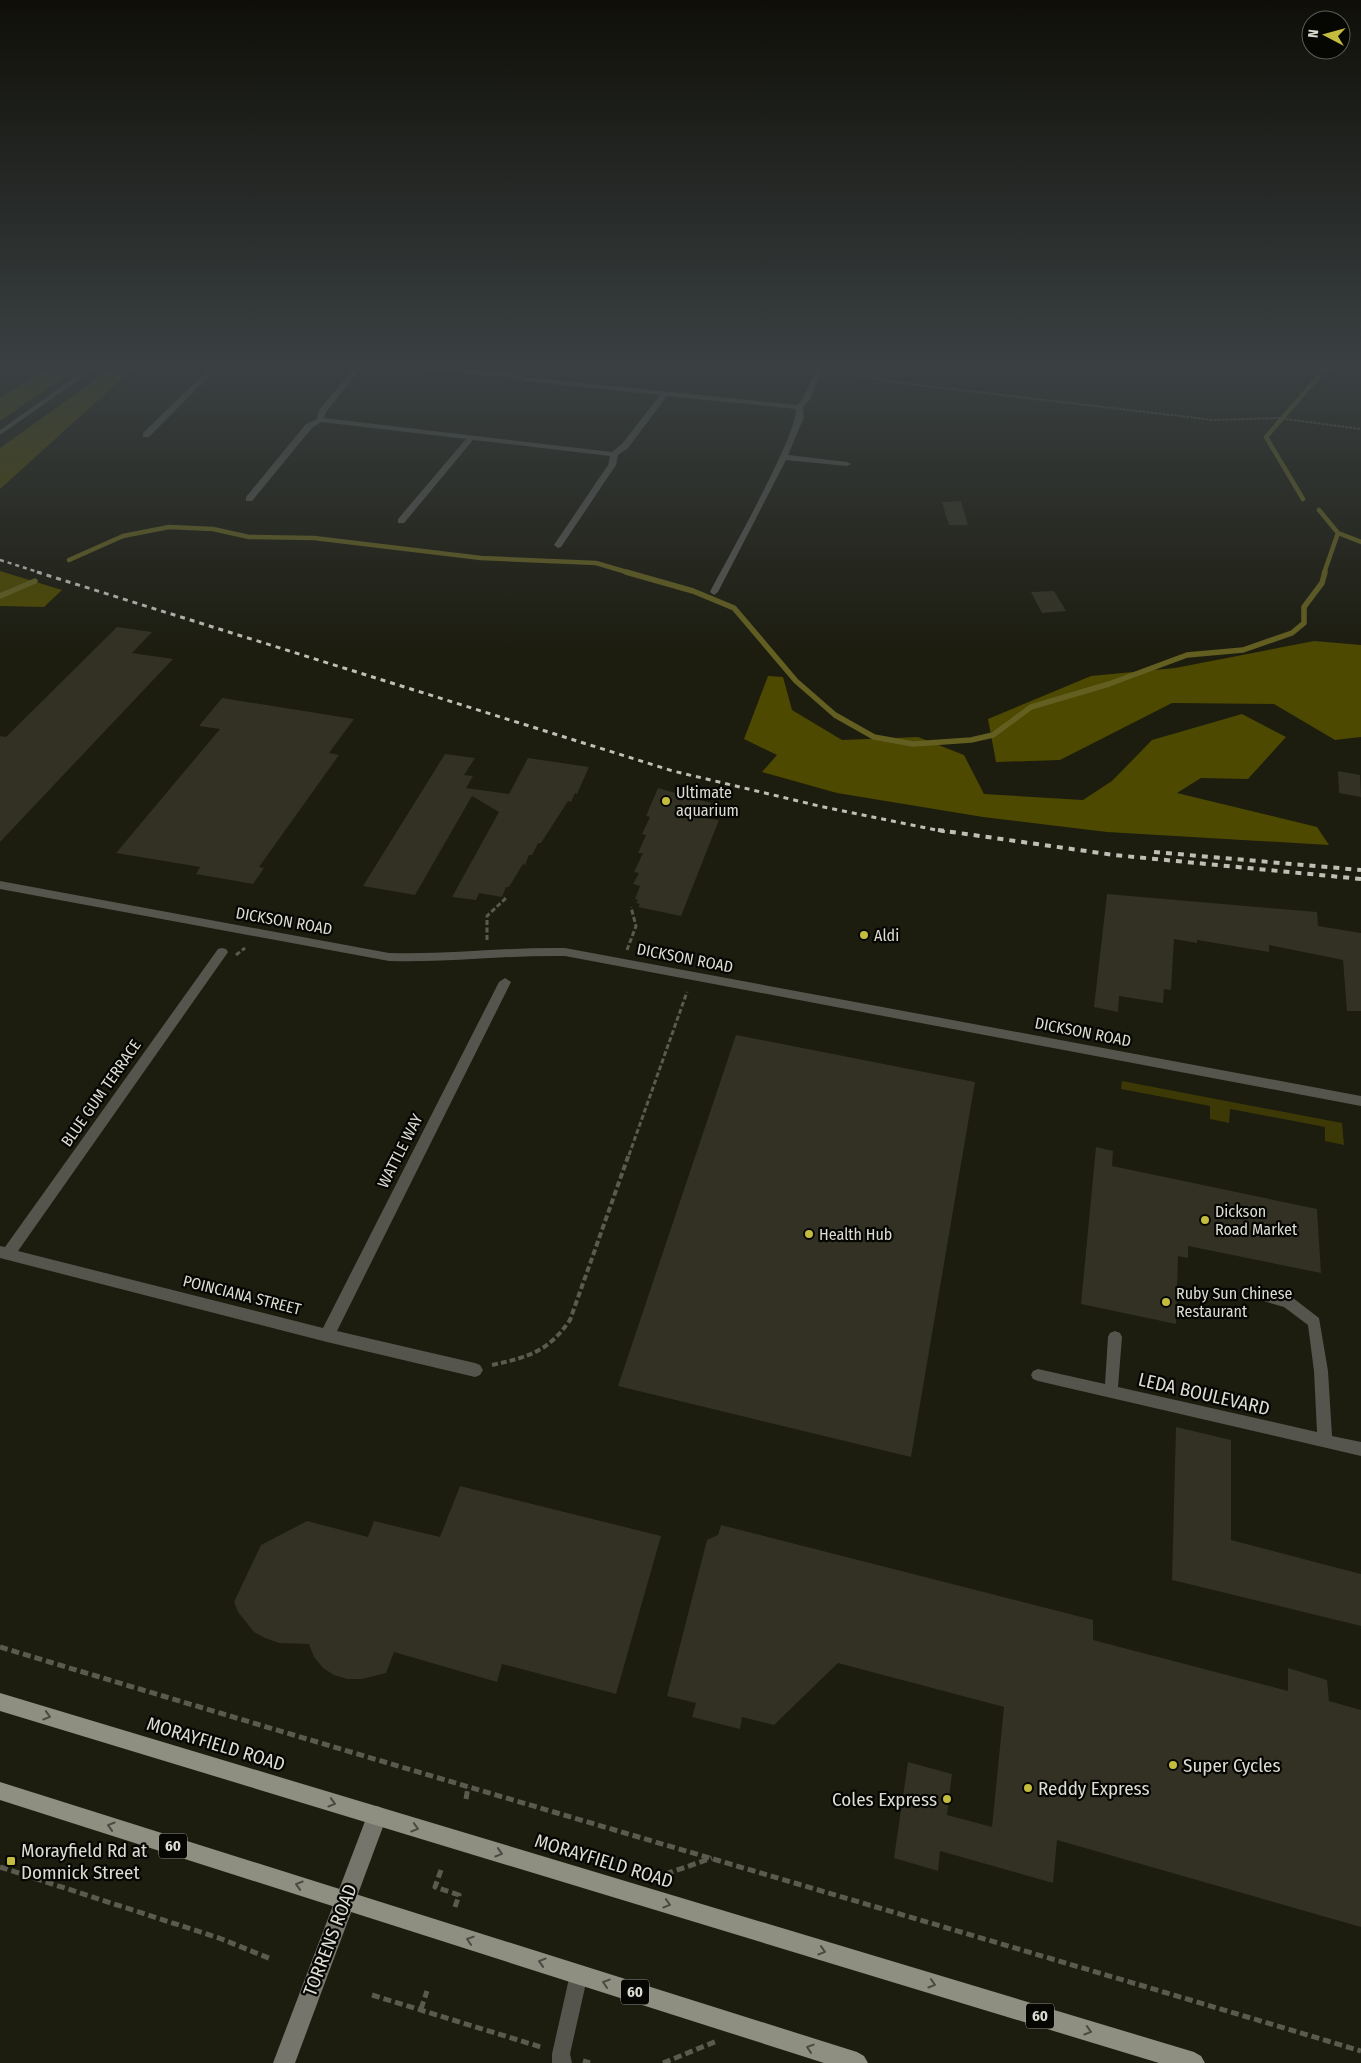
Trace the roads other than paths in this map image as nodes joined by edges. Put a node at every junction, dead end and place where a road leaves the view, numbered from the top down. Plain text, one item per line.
1 (280, 461) edge
2 (451, 461) edge
3 (613, 461) edge
4 (780, 461) edge
5 (822, 461) edge
6 (847, 464) dead end
7 (249, 499) dead end
8 (400, 520) dead end
9 (558, 545) dead end
10 (714, 592) dead end
11 (0, 885) edge
12 (222, 952) dead end
13 (505, 982) dead end
14 (1361, 1101) edge
15 (4, 1253) edge
16 (1264, 1296) dead end
17 (327, 1335) junction
18 (1115, 1337) dead end
19 (475, 1370) road end
20 (1038, 1375) dead end
21 (1111, 1393) junction
22 (1325, 1442) junction
23 (1361, 1449) edge
24 (0, 1702) edge
25 (0, 1791) edge
26 (377, 1816) junction
27 (346, 1900) junction
28 (579, 1974) junction
29 (561, 2058) edge
30 (284, 2063) edge
31 (857, 2063) edge
32 (1194, 2063) edge

1 - 7 street
2 - 8 street
3 - 9 street
4 - 10 street
5 - 6 street
11 - 14 street, DICKSON ROAD
12 - 15 street, BLUE GUM TERRACE
13 - 17 street, WATTLE WAY
15 - 17 street, POINCIANA STREET
16 - 22 lane
17 - 19 street, POINCIANA STREET
18 - 21 lane
20 - 21 lane, LEDA BOULEVARD
21 - 22 lane, LEDA BOULEVARD
22 - 23 lane, LEDA BOULEVARD
24 -> 26 main road, MORAYFIELD ROAD / 60
27 -> 25 main road, 60
26 - 27 main road, TORRENS ROAD
26 -> 32 main road, MORAYFIELD ROAD / 60
28 -> 27 main road, 60
27 - 30 main road, TORRENS ROAD
28 - 29 lane
31 -> 28 main road, 60

